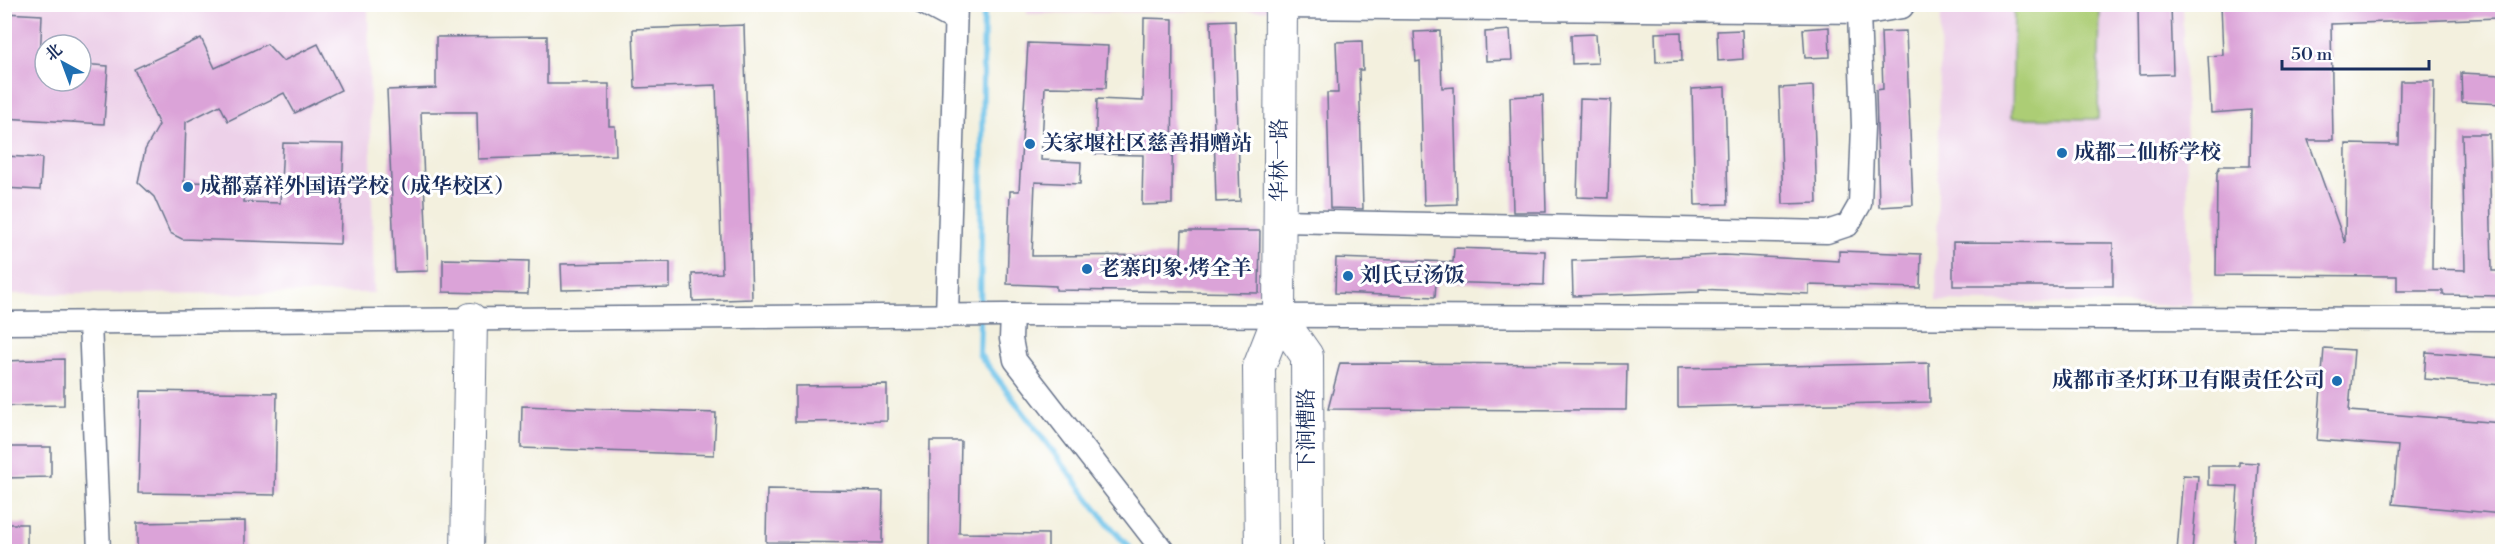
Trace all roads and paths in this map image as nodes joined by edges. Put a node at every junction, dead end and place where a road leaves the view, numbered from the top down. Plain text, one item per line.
1 (925, 4) edge
2 (1904, 4) edge
3 (1281, 6) edge
4 (956, 12) edge
5 (1859, 12) junction
6 (1280, 221) junction
7 (1007, 315) junction
8 (953, 316) junction
9 (1279, 316) junction
10 (471, 319) junction
11 (2502, 319) edge
12 (90, 322) junction
13 (4, 323) edge
14 (99, 552) edge
15 (467, 552) edge
16 (1164, 552) edge
17 (1261, 552) edge
18 (1308, 552) edge

1 - 4 street
2 - 5 street
3 - 5 street
3 - 6 street, 华林一路
4 - 8 street
5 - 6 street
6 - 9 street, 华林一路
7 - 8 street
7 - 9 street
7 - 16 street
8 - 10 street
9 - 11 street
9 - 17 street
9 - 18 street, 下涧槽路
10 - 12 street
10 - 15 street
12 - 13 street
12 - 14 street

